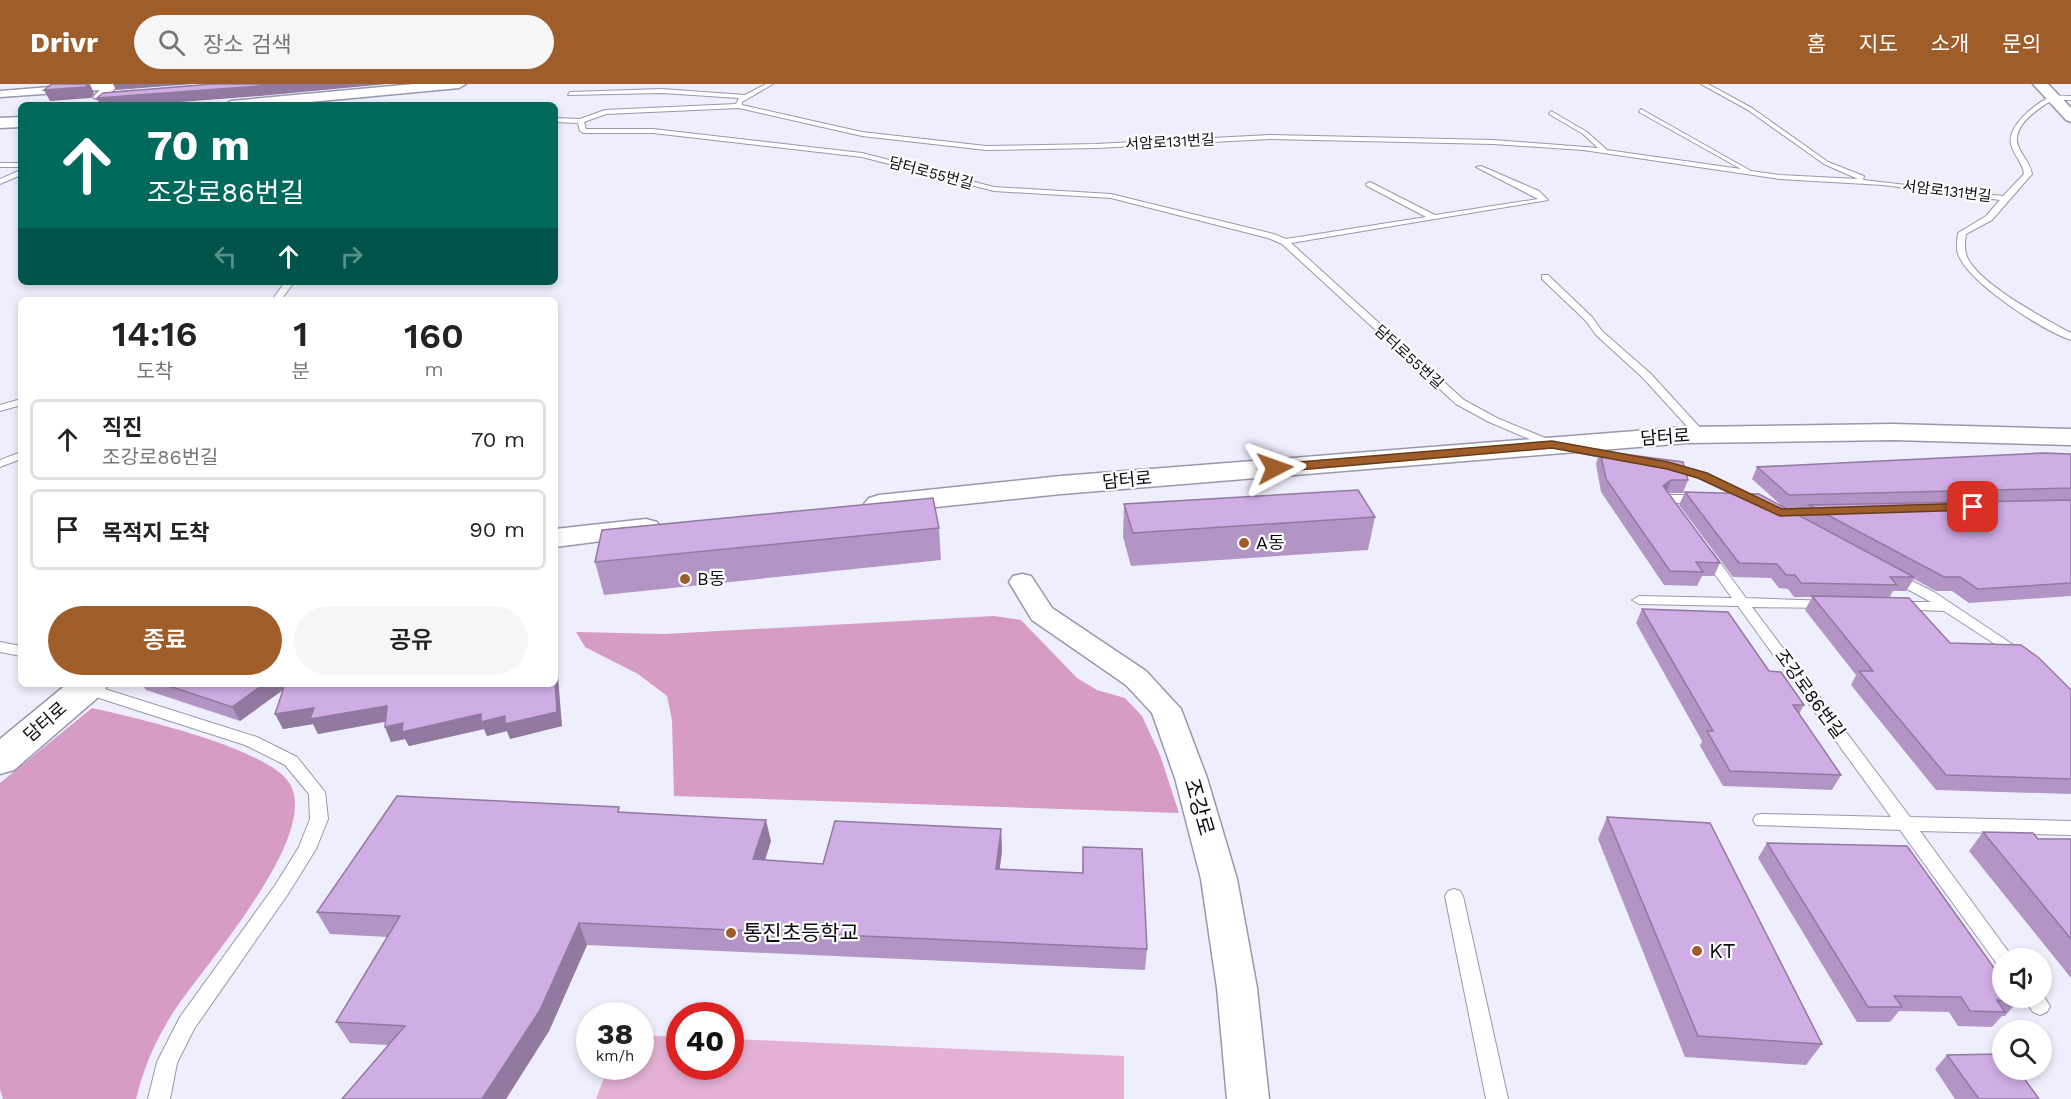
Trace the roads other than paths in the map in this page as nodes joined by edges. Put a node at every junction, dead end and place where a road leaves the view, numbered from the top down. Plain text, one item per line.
1 (448, 84) edge
2 (459, 84) edge
3 (770, 84) edge
4 (1704, 84) edge
5 (2040, 84) edge
6 (82, 86) edge
7 (145, 93) edge
8 (0, 94) edge
9 (570, 94) dead end
10 (744, 97) junction
11 (243, 98) edge
12 (2051, 98) junction
13 (2071, 99) edge
14 (739, 106) junction
15 (1641, 111) dead end
16 (1551, 112) dead end
17 (2071, 117) edge
18 (558, 120) edge
19 (581, 121) junction
20 (18, 122) edge
21 (0, 123) edge
22 (1605, 151) junction
23 (0, 165) edge
24 (18, 165) edge
25 (1479, 167) dead end
26 (18, 173) edge
27 (1755, 174) junction
28 (0, 182) edge
29 (1869, 182) junction
30 (1370, 184) dead end
31 (2005, 198) junction
32 (1434, 218) junction
33 (1285, 242) junction
34 (1545, 277) dead end
35 (288, 285) edge
36 (278, 297) edge
37 (2071, 337) edge
38 (18, 403) edge
39 (0, 408) edge
40 (1700, 434) junction
41 (2071, 437) edge
42 (1552, 445) junction
43 (18, 456) edge
44 (1634, 460) edge
45 (0, 464) edge
46 (1657, 464) edge
47 (1752, 498) junction
48 (847, 507) edge
49 (1837, 511) edge
50 (1780, 513) junction
51 (1680, 518) edge
52 (1800, 524) edge
53 (669, 525) edge
54 (558, 538) edge
55 (1701, 546) edge
56 (1881, 569) edge
57 (1022, 582) dead end
58 (1639, 600) dead end
59 (1742, 602) junction
60 (1845, 604) edge
61 (1880, 605) edge
62 (1948, 607) junction
63 (0, 646) edge
64 (18, 650) edge
65 (2034, 664) edge
66 (81, 687) edge
67 (85, 687) edge
68 (0, 760) edge
69 (1762, 820) dead end
70 (1905, 824) junction
71 (2071, 828) edge
72 (1454, 896) dead end
73 (1997, 948) edge
74 (159, 1099) edge
75 (1248, 1099) edge
76 (1497, 1099) edge

1 - 2 street
1 - 11 street
3 - 10 lane
4 - 29 lane, 서암로131번길
5 - 12 street
6 - 7 street
6 - 8 street
9 - 10 lane
10 - 14 lane
12 - 13 lane
12 - 17 street
12 - 31 lane, 서암로131번길
14 - 19 lane, 담터로55번길
14 - 22 lane, 서암로131번길
15 - 27 lane, 서암로131번길
16 - 22 lane
18 - 19 lane, 담터로55번길
19 - 33 lane, 담터로55번길
20 - 21 street
22 - 27 lane, 서암로131번길
23 - 24 lane
25 - 32 lane, 담터로55번길
26 - 28 lane
27 - 29 lane, 서암로131번길
29 - 31 lane, 서암로131번길
30 - 32 lane
31 - 37 lane
32 - 33 lane, 담터로55번길
33 - 42 lane, 담터로55번길
34 - 40 lane, 담터로
35 - 36 lane
38 - 39 lane
40 - 41 street, 담터로
40 - 42 street, 담터로
42 - 44 lane
42 - 48 street, 담터로
43 - 45 lane
46 - 47 lane
47 - 50 lane
47 - 51 lane
49 - 50 lane
50 - 52 lane
53 - 54 street
55 - 59 lane, 조강로86번길
56 - 62 lane
57 - 75 street, 조강로
58 - 59 lane
59 - 60 lane
59 - 70 lane, 조강로86번길
61 - 62 lane
62 - 65 lane
63 - 64 lane
66 - 68 street, 담터로
67 - 74 lane
69 - 70 lane
70 - 71 lane
70 - 73 lane, 조강로86번길
72 - 76 lane

